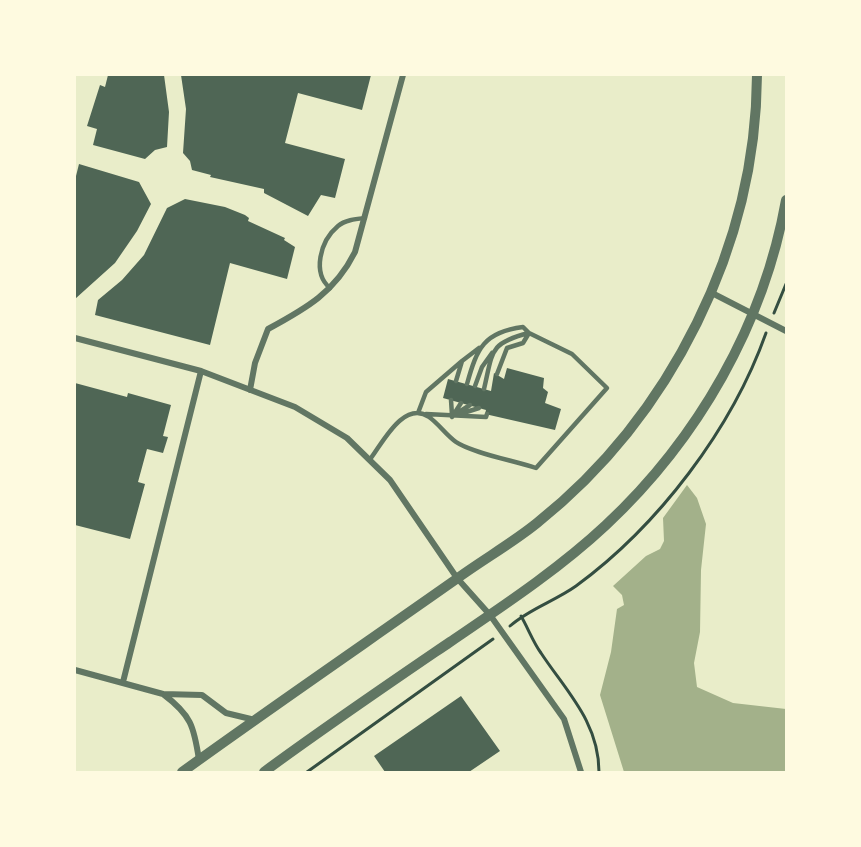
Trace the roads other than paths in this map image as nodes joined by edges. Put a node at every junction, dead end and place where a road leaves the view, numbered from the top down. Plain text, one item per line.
1 (403, 75) edge
2 (757, 75) edge
3 (786, 200) edge
4 (364, 218) junction
5 (330, 288) junction
6 (712, 293) junction
7 (753, 313) junction
8 (785, 332) edge
9 (529, 333) junction
10 (75, 338) edge
11 (479, 348) junction
12 (493, 351) junction
13 (462, 361) junction
14 (201, 371) junction
15 (497, 374) dead end
16 (456, 381) dead end
17 (467, 384) dead end
18 (475, 386) dead end
19 (484, 389) dead end
20 (250, 390) junction
21 (452, 400) dead end
22 (461, 403) dead end
23 (470, 405) dead end
24 (479, 408) dead end
25 (416, 413) junction
26 (487, 414) dead end
27 (452, 417) junction
28 (370, 458) junction
29 (457, 578) junction
30 (490, 615) junction
31 (75, 670) edge
32 (123, 682) junction
33 (163, 694) junction
34 (256, 720) junction
35 (199, 760) junction
36 (182, 772) edge
37 (264, 772) edge
38 (581, 772) edge

1 - 4 street
2 - 6 street
3 - 7 street
4 - 5 street
4 - 5 lane
5 - 20 street
6 - 7 street
6 - 29 street
7 - 8 street
7 - 30 street
9 - 11 lane
9 - 12 lane
9 - 15 lane
9 - 25 lane
10 - 14 street
11 - 13 lane
11 - 17 lane
12 - 18 lane
12 - 19 lane
13 - 16 lane
13 - 25 lane
14 - 20 street
14 - 32 street
20 - 28 street
21 - 27 lane
22 - 27 lane
23 - 27 lane
24 - 27 lane
25 - 27 lane
25 - 28 lane
26 - 27 lane
28 - 29 street
29 - 30 street
29 - 34 street
30 - 37 street
30 - 38 street
31 - 32 street
32 - 33 street
33 - 34 street
33 - 35 street
34 - 35 street
35 - 36 street

